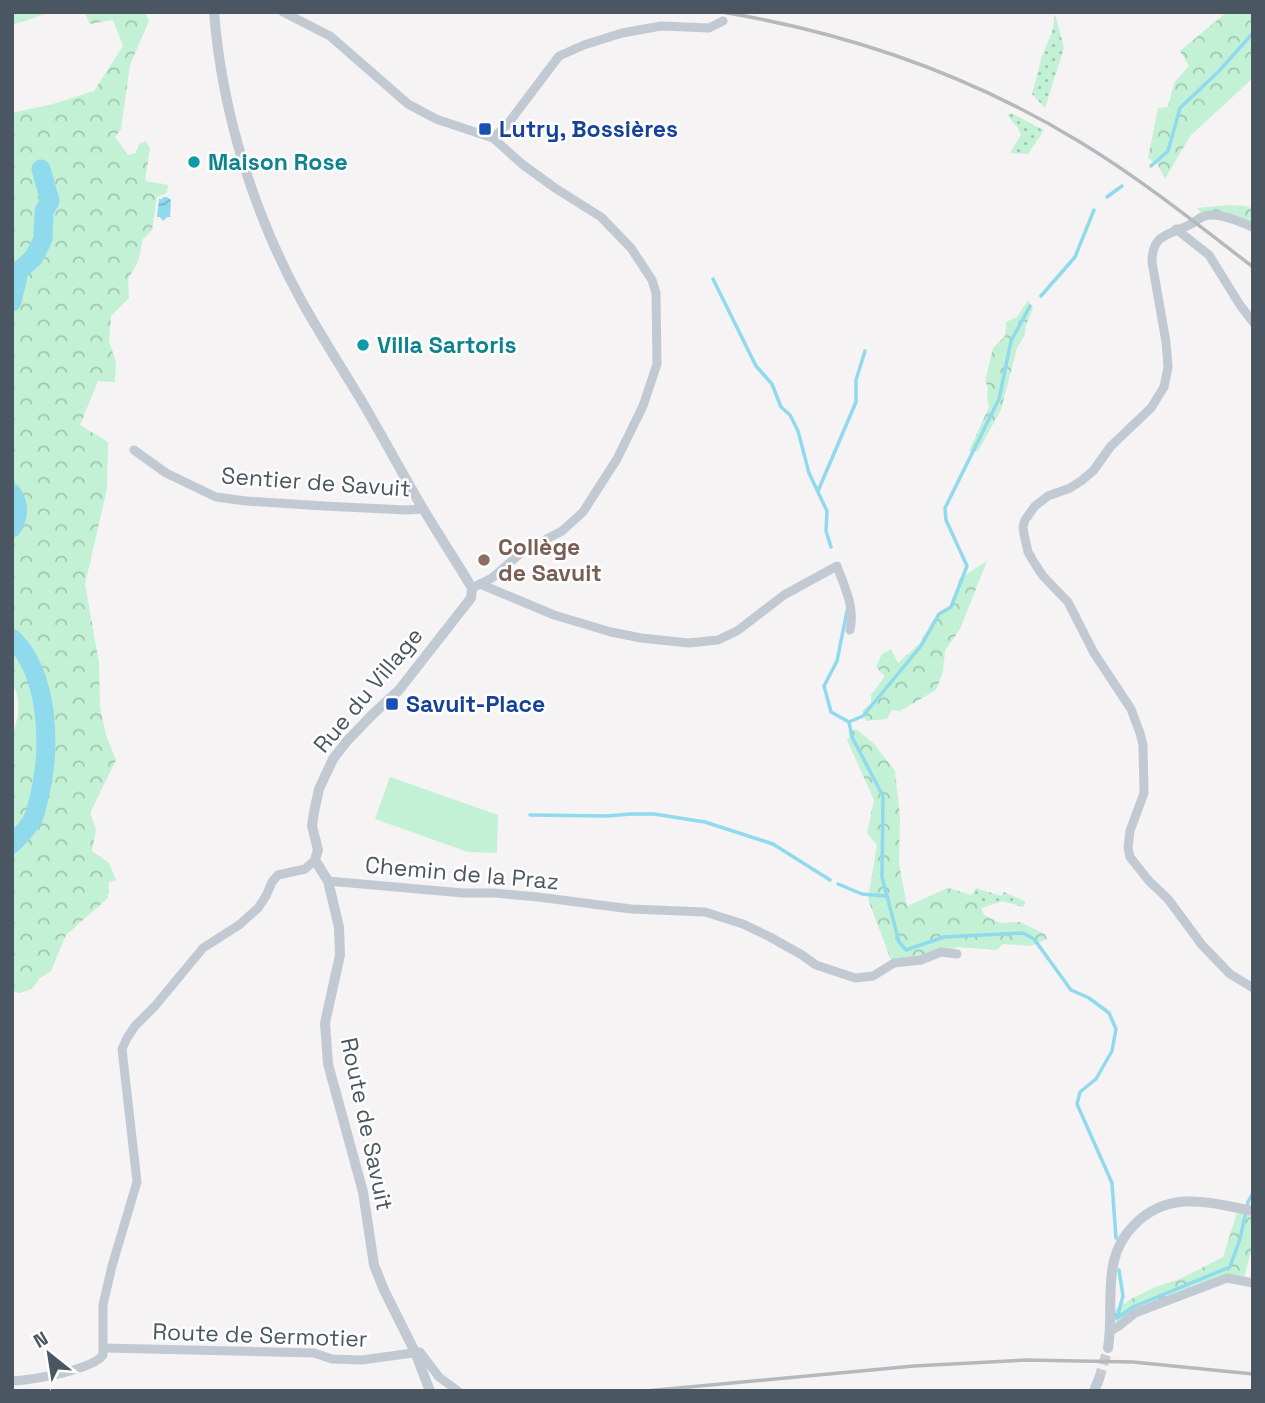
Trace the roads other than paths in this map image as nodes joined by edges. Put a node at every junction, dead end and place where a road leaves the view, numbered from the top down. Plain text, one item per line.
1 (214, 12) edge
2 (284, 12) edge
3 (723, 21) dead end
4 (493, 138) junction
5 (1253, 227) edge
6 (1173, 231) junction
7 (1253, 322) edge
8 (134, 450) dead end
9 (423, 509) junction
10 (476, 586) junction
11 (850, 630) dead end
12 (315, 860) junction
13 (328, 881) junction
14 (957, 954) dead end
15 (1253, 988) edge
16 (1253, 1211) edge
17 (1253, 1283) edge
18 (1110, 1331) junction
19 (104, 1348) junction
20 (1108, 1348) tunnel mouth
21 (415, 1352) junction
22 (1099, 1378) tunnel mouth
23 (12, 1381) edge
24 (430, 1391) edge
25 (458, 1391) edge
26 (1094, 1391) edge

1 - 9 street
2 - 4 street
3 - 4 street
4 - 10 street
5 - 6 street
6 - 7 street
6 - 15 street
8 - 9 street, Sentier de Savuit
9 - 10 street
10 - 11 street
10 - 12 street, Rue du Village
12 - 13 street, Route de Savuit
12 - 19 street
13 - 14 street, Chemin de la Praz
13 - 21 street, Route de Savuit
16 - 18 street
17 - 18 street
18 - 20 street
19 - 21 street, Route de Sermotier
19 - 23 street
21 - 24 street, Route de Savuit
21 - 25 street
22 - 26 street

